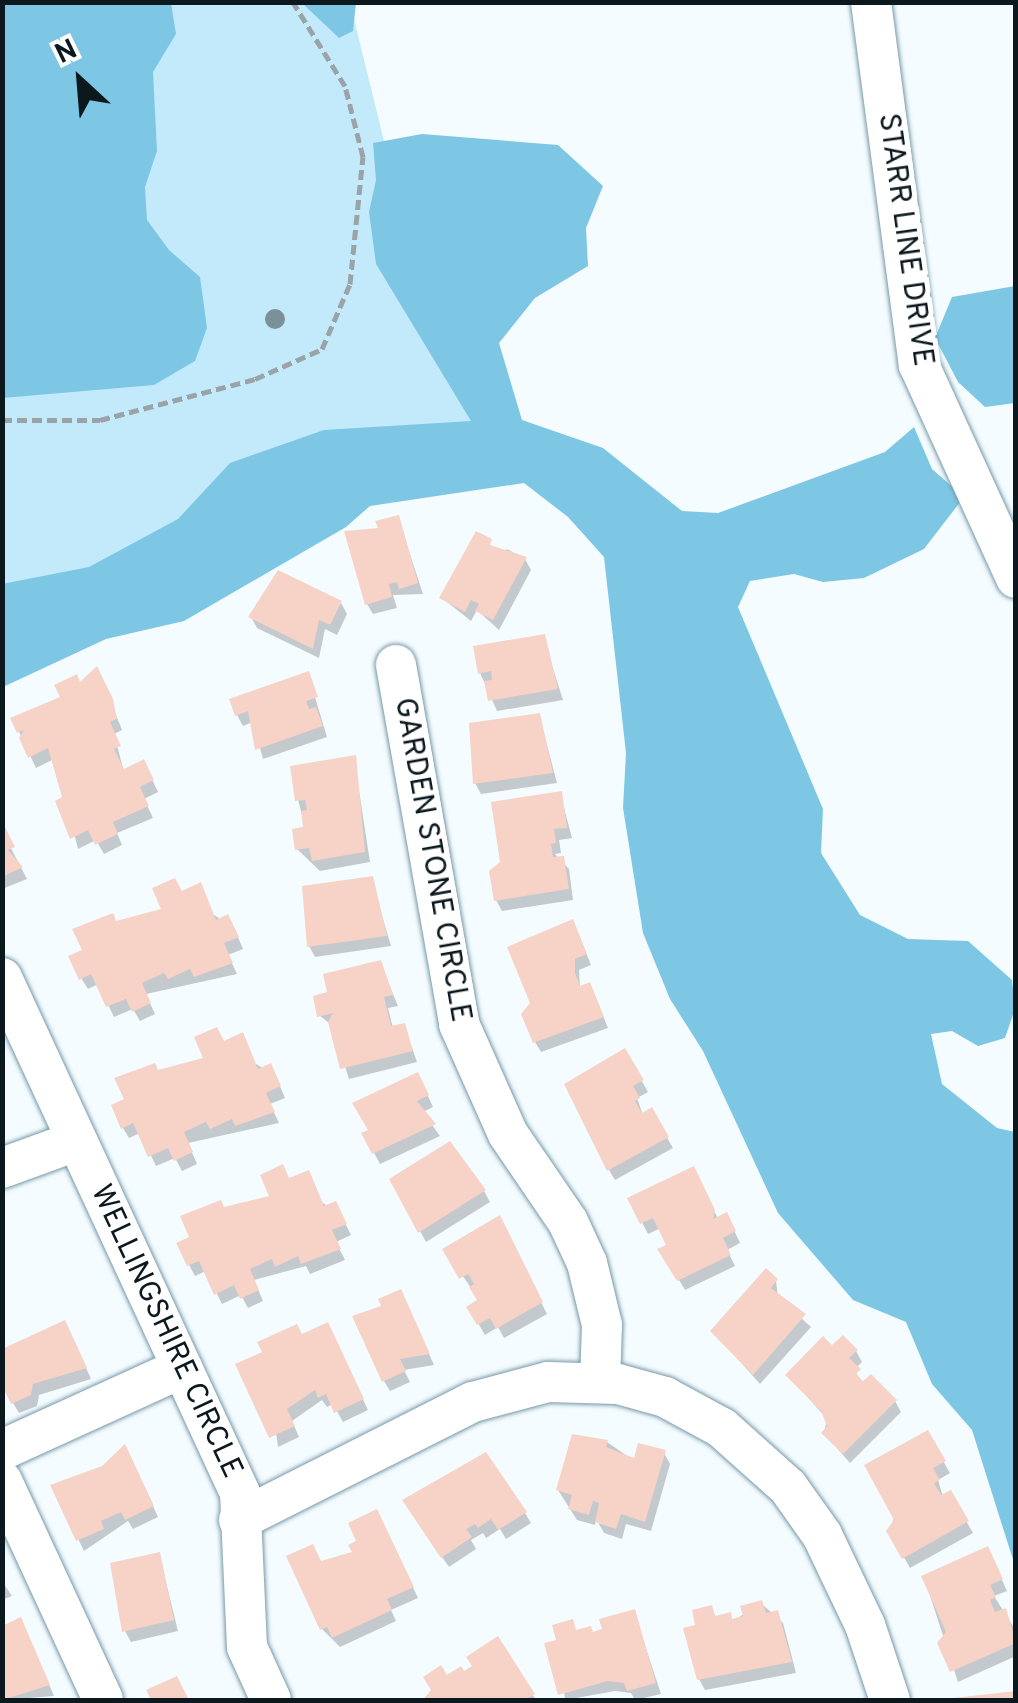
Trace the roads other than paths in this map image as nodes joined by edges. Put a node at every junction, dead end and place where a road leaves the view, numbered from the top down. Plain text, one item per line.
1 (871, 2) edge
2 (1016, 578) edge
3 (396, 665) dead end
4 (2, 978) edge
5 (76, 1142) junction
6 (2, 1168) edge
7 (182, 1368) junction
8 (600, 1380) junction
9 (2, 1450) edge
10 (2, 1481) edge
11 (239, 1520) junction
12 (103, 1700) edge
13 (270, 1700) edge
14 (890, 1700) edge

1 - 2 street, STARR LINE DRIVE
3 - 8 street, GARDEN STONE CIRCLE
4 - 5 street, WELLINGSHIRE CIRCLE
5 - 6 street
5 - 7 street, WELLINGSHIRE CIRCLE
7 - 9 street
7 - 11 street, WELLINGSHIRE CIRCLE
8 - 11 street
8 - 14 street
10 - 12 street
11 - 13 street, WELLINGSHIRE CIRCLE

